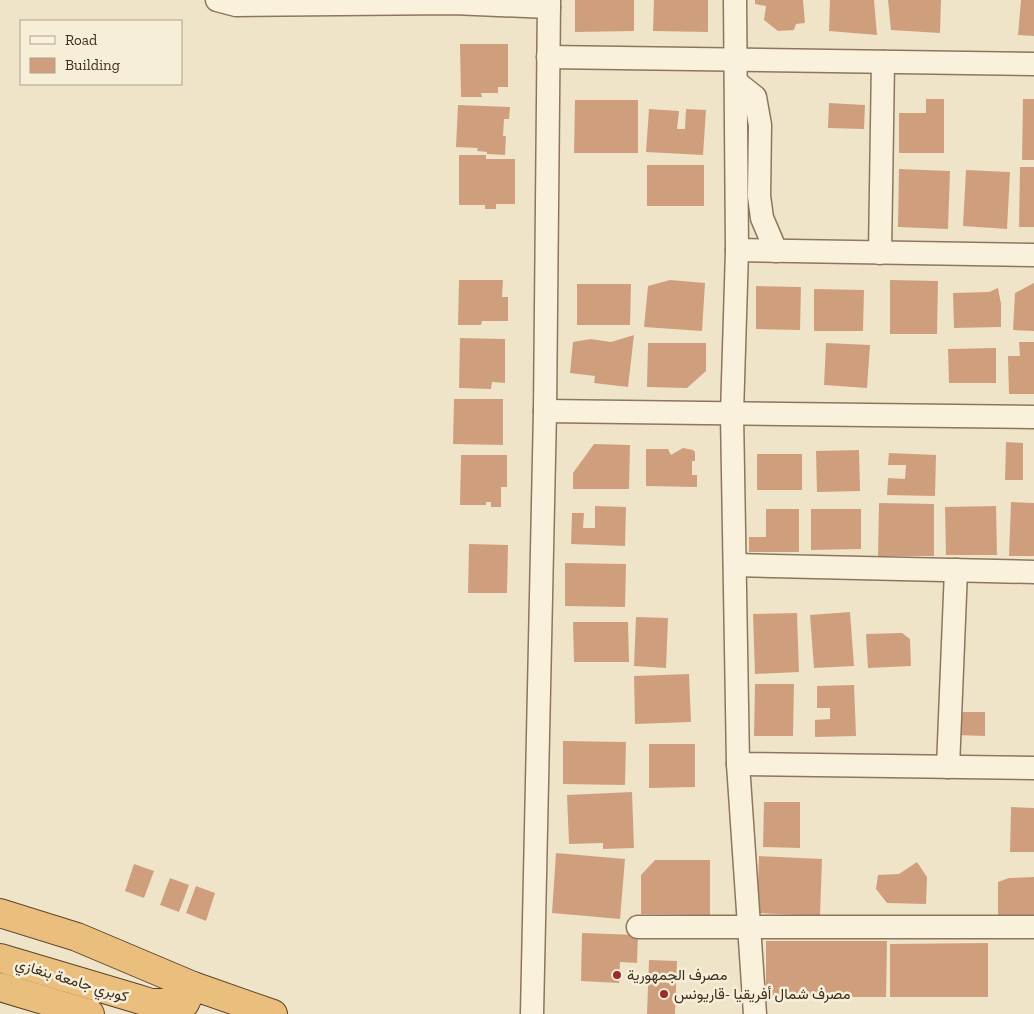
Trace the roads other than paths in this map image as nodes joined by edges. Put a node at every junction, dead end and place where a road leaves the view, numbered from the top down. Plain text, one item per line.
1 (217, 0) edge
2 (735, 0) edge
3 (549, 4) edge
4 (548, 57) junction
5 (736, 60) junction
6 (883, 62) junction
7 (1034, 64) edge
8 (736, 82) junction
9 (737, 250) junction
10 (776, 251) junction
11 (880, 253) junction
12 (1034, 255) edge
13 (545, 412) junction
14 (732, 414) junction
15 (1034, 417) edge
16 (735, 565) junction
17 (956, 570) junction
18 (1034, 572) edge
19 (738, 764) junction
20 (948, 767) junction
21 (1034, 768) edge
22 (0, 913) edge
23 (638, 927) dead end
24 (1034, 927) edge
25 (749, 928) junction
26 (0, 958) edge
27 (193, 986) junction
28 (0, 987) edge
29 (90, 1014) edge
30 (273, 1014) edge
31 (532, 1014) edge
32 (755, 1014) edge

1 - 3 street
2 - 5 street
3 - 4 street
4 - 5 street
4 - 13 street
5 - 6 street
5 - 8 street
6 - 7 street
6 - 11 street
8 - 9 street
8 - 10 street
9 - 10 street
9 - 14 street
10 - 11 street
11 - 12 street
13 - 14 street
13 - 31 street
14 - 15 street
14 - 16 street
16 - 17 street
16 - 19 street
17 - 18 street
17 - 20 street
19 - 20 street
19 - 25 street
20 - 21 street
22 - 27 highway
23 - 25 street
24 - 25 street
25 - 32 street
26 - 27 highway, كوبري جامعة بنغازي
27 - 30 highway
28 - 29 highway, كوبري جامعة بنغازي

